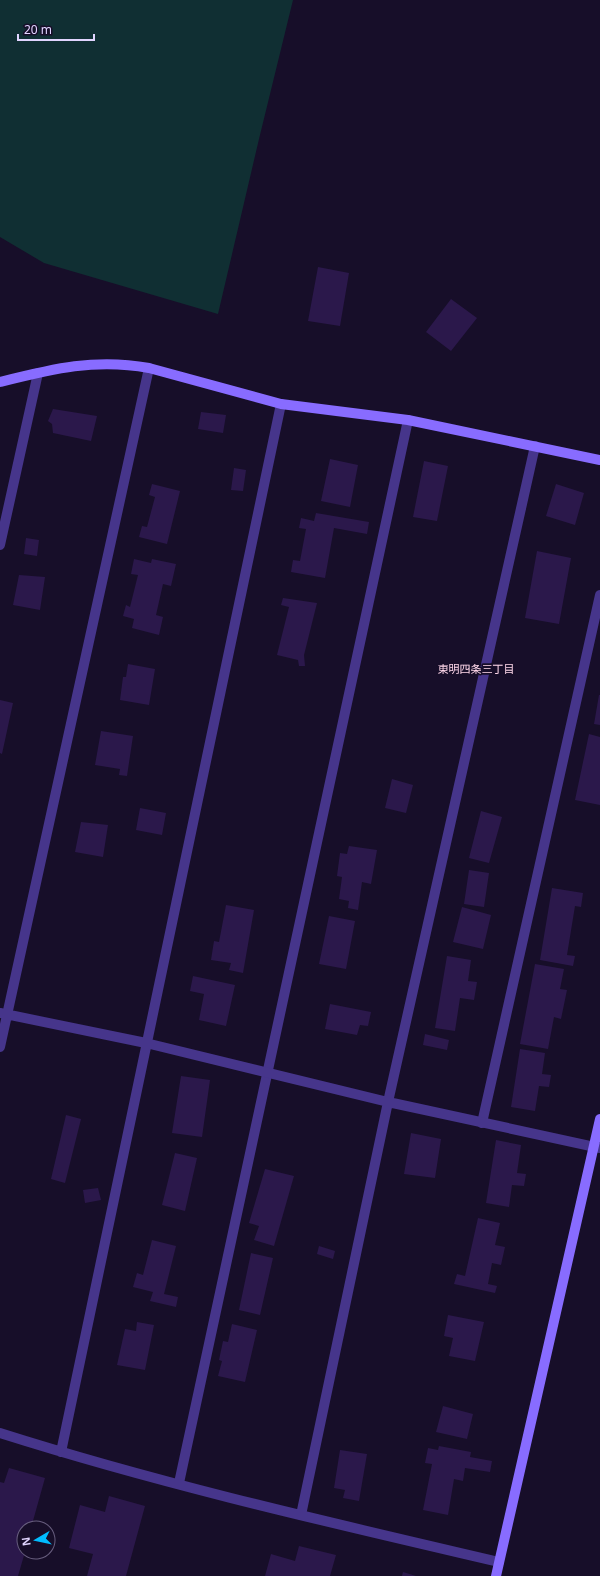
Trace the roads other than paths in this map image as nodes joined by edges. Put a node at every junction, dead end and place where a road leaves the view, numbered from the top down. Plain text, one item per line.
1 (149, 368) junction
2 (38, 373) junction
3 (0, 382) edge
4 (281, 404) junction
5 (408, 420) junction
6 (535, 446) junction
7 (600, 460) edge
8 (0, 545) edge
9 (600, 595) edge
10 (4, 1014) edge
11 (146, 1043) junction
12 (0, 1047) edge
13 (268, 1073) junction
14 (388, 1102) junction
15 (600, 1119) edge
16 (482, 1123) junction
17 (597, 1147) edge
18 (0, 1433) edge
19 (61, 1452) junction
20 (179, 1484) junction
21 (301, 1515) junction
22 (499, 1562) junction
23 (496, 1576) edge

1 - 2 street
1 - 4 street
1 - 10 street
2 - 3 street
2 - 8 street
4 - 5 street
4 - 11 street
5 - 6 street
5 - 13 street
6 - 7 street
6 - 14 street
9 - 16 street
10 - 11 street
10 - 12 street
11 - 13 street
11 - 19 street
13 - 14 street
13 - 20 street
14 - 16 street
14 - 21 street
15 - 17 street
16 - 17 street
17 - 22 street
18 - 19 street
19 - 20 street
20 - 21 street
21 - 22 street
22 - 23 street

